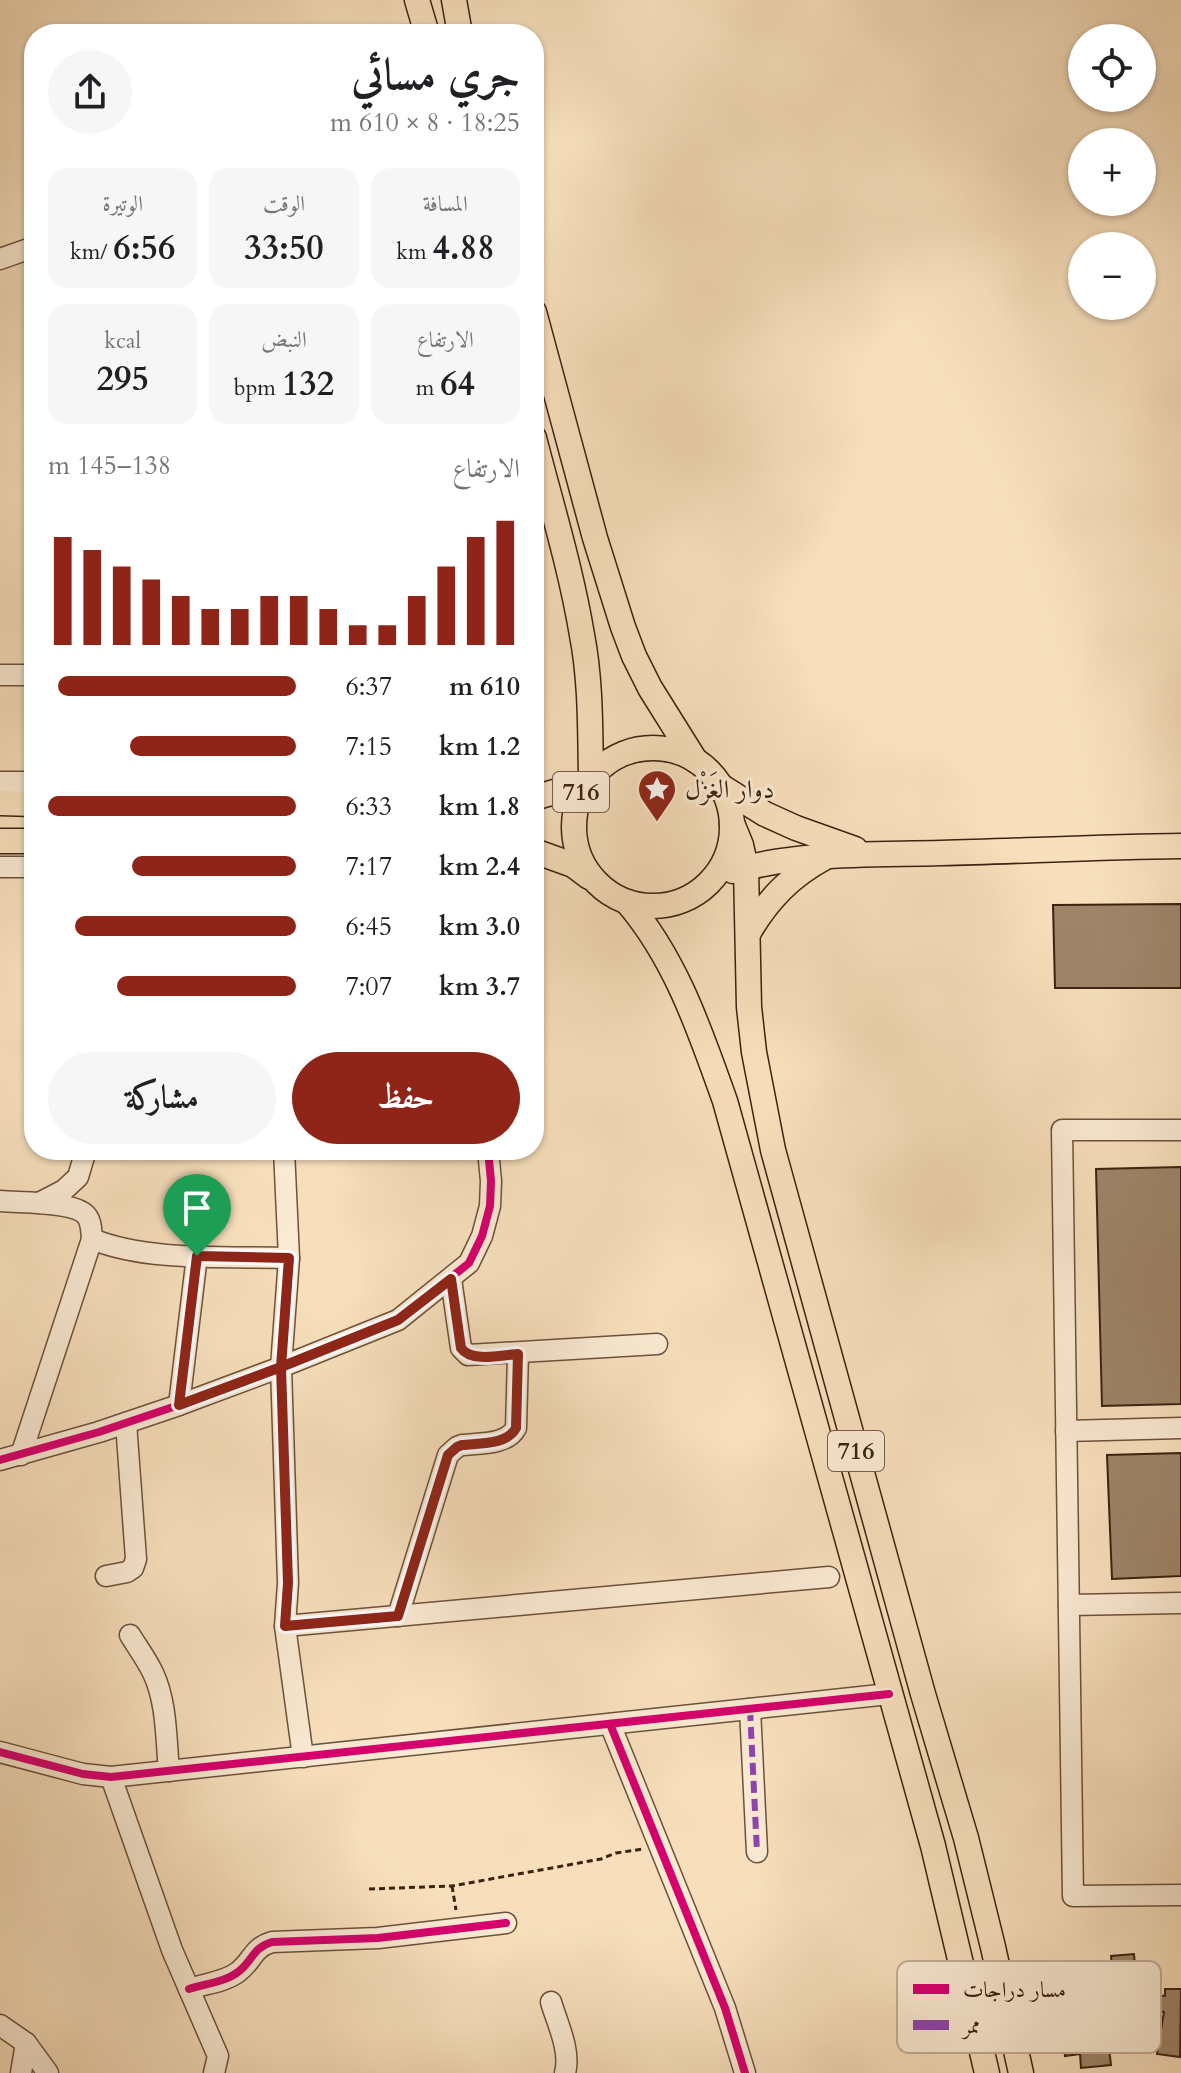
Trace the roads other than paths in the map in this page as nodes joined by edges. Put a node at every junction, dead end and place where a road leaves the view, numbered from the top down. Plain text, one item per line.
1 (417, 0) edge
2 (454, 0) edge
3 (424, 24) edge
4 (458, 24) edge
5 (24, 251) edge
6 (0, 259) edge
7 (544, 349) edge
8 (544, 477) edge
9 (0, 675) edge
10 (24, 675) edge
11 (695, 760) junction
12 (590, 779) junction
13 (0, 782) edge
14 (24, 782) edge
15 (722, 787) junction
16 (544, 795) edge
17 (0, 803) edge
18 (24, 804) edge
19 (732, 823) junction
20 (0, 841) edge
21 (24, 841) edge
22 (1181, 846) edge
23 (869, 853) junction
24 (544, 855) edge
25 (829, 856) junction
26 (0, 867) edge
27 (24, 867) edge
28 (746, 868) junction
29 (714, 877) junction
30 (595, 881) junction
31 (627, 902) junction
32 (748, 934) junction
33 (1181, 1130) edge
34 (83, 1160) edge
35 (284, 1160) edge
36 (489, 1160) edge
37 (0, 1201) edge
38 (36, 1204) junction
39 (92, 1239) junction
40 (197, 1256) junction
41 (289, 1258) junction
42 (451, 1279) junction
43 (657, 1344) dead end
44 (518, 1354) junction
45 (281, 1367) junction
46 (179, 1405) junction
47 (126, 1423) junction
48 (1181, 1428) edge
49 (1066, 1431) junction
50 (21, 1455) junction
51 (0, 1460) edge
52 (106, 1576) dead end
53 (829, 1577) dead end
54 (1181, 1603) edge
55 (1069, 1605) junction
56 (398, 1616) junction
57 (285, 1626) junction
58 (130, 1635) dead end
59 (889, 1694) junction
60 (750, 1709) junction
61 (610, 1724) junction
62 (0, 1752) edge
63 (303, 1757) junction
64 (169, 1771) junction
65 (111, 1777) junction
66 (757, 1852) dead end
67 (1181, 1895) edge
68 (506, 1923) dead end
69 (960, 1961) edge
70 (996, 1961) edge
71 (189, 1989) junction
72 (551, 2002) dead end
73 (0, 2025) edge
74 (26, 2043) junction
75 (982, 2053) edge
76 (1017, 2053) edge
77 (21, 2073) edge
78 (48, 2073) edge
79 (214, 2073) edge
80 (565, 2073) edge
81 (745, 2073) edge
82 (987, 2073) edge
83 (1021, 2073) edge

1 - 3 main road
2 - 4 main road
5 - 6 street
7 - 11 main road, 716
8 - 12 main road, 716
9 - 10 street
11 - 12 main road, 716
11 - 15 main road, 716
12 - 16 main road
12 - 30 main road, 716
13 - 14 street
15 - 19 main road, 716
15 - 23 main road
17 - 18 main road
19 - 28 main road, 716
19 - 29 main road, 716
20 - 21 main road
22 - 23 main road
23 - 25 main road
24 - 30 main road
25 - 28 main road
25 - 32 main road
26 - 27 street
28 - 29 main road
28 - 32 main road, 716
29 - 31 main road, 716
30 - 31 main road, 716
31 - 59 main road, 716
32 - 70 main road, 716
33 - 49 street
34 - 38 street
35 - 41 street
36 - 42 street
37 - 38 street
38 - 39 street
39 - 40 street
39 - 50 street
40 - 41 street
40 - 46 street
41 - 45 street
42 - 44 street
42 - 45 street
43 - 44 street
44 - 56 street
45 - 46 street
45 - 57 street
46 - 47 street
47 - 50 street
47 - 52 street
48 - 49 street
49 - 55 street
50 - 51 street
53 - 56 street
54 - 55 street
55 - 67 street
56 - 57 street
57 - 63 street
58 - 64 street
59 - 60 street
59 - 69 main road, 716
60 - 61 street
60 - 66 street
61 - 63 street
61 - 81 street
62 - 65 street
63 - 64 street
64 - 65 street
65 - 71 street
68 - 71 street
71 - 79 street
72 - 80 street
73 - 74 street
74 - 77 street
74 - 78 street
75 - 82 main road, 716
76 - 83 main road, 716

